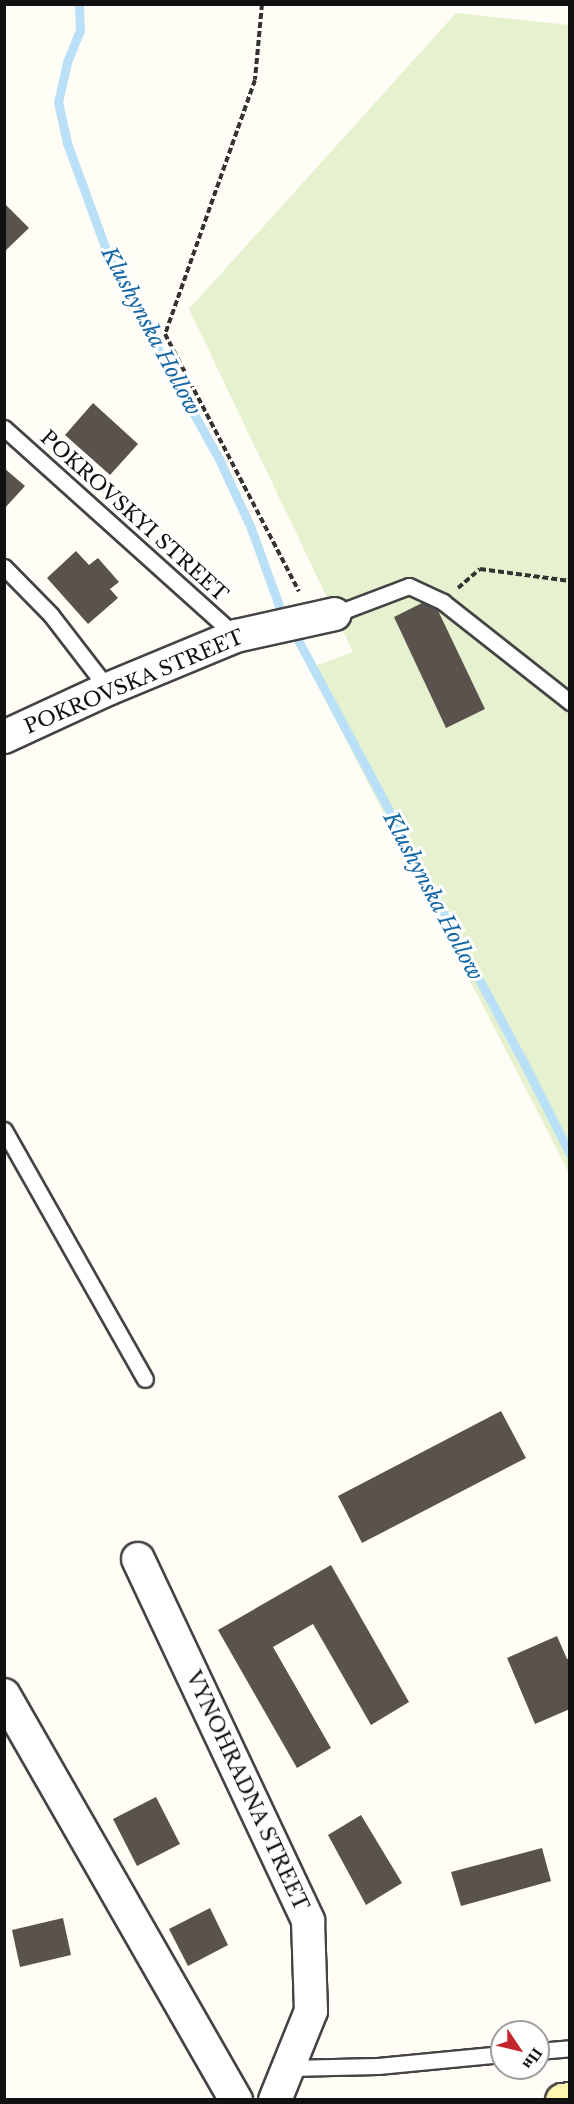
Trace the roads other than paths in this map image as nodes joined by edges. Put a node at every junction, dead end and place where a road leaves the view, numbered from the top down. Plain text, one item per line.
1 (4, 428) edge
2 (4, 567) edge
3 (324, 616) joint
4 (236, 636) junction
5 (108, 689) junction
6 (570, 702) edge
7 (4, 737) edge
8 (4, 1130) edge
9 (145, 1379) dead end
10 (138, 1559) dead end
11 (4, 1695) edge
12 (570, 2048) edge
13 (550, 2050) edge
14 (490, 2055) edge
15 (288, 2068) junction
16 (570, 2098) edge
17 (237, 2100) edge
18 (275, 2100) edge
19 (562, 2100) edge

1 - 4 lane, POKROVSKYI STREET
2 - 5 lane
3 - 4 street, POKROVSKA STREET
3 - 6 lane
4 - 5 street, POKROVSKA STREET
5 - 7 street, POKROVSKA STREET
8 - 9 lane
10 - 15 street, VYNOHRADNA STREET
11 - 17 street
12 - 13 lane
14 - 15 lane
15 - 18 street, VYNOHRADNA STREET
16 - 19 main road

